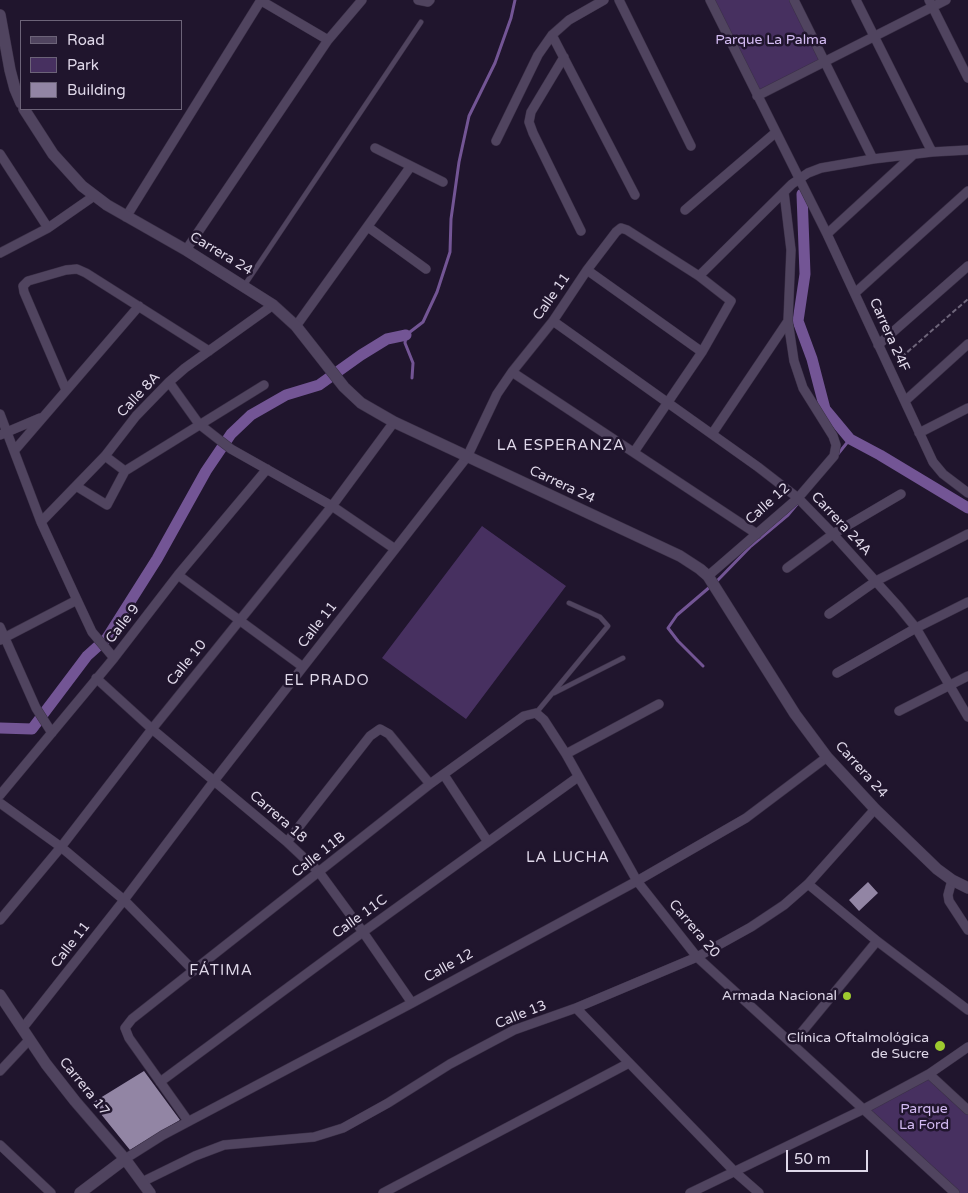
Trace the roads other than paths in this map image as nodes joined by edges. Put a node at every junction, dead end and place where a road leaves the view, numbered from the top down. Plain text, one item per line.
1 (261, 0) edge
2 (362, 0) edge
3 (604, 0) edge
4 (618, 0) edge
5 (710, 0) edge
6 (794, 0) edge
7 (856, 0) edge
8 (946, 0) edge
9 (931, 3) edge
10 (0, 15) edge
11 (421, 22) dead end
12 (552, 35) junction
13 (874, 35) junction
14 (328, 40) junction
15 (564, 57) junction
16 (824, 62) junction
17 (968, 78) edge
18 (757, 96) junction
19 (20, 101) edge
20 (25, 110) edge
21 (775, 133) junction
22 (496, 140) dead end
23 (691, 146) dead end
24 (375, 148) dead end
25 (968, 150) edge
26 (932, 152) junction
27 (0, 154) edge
28 (913, 155) junction
29 (873, 159) junction
30 (411, 166) junction
31 (799, 178) junction
32 (443, 182) dead end
33 (968, 191) edge
34 (784, 192) junction
35 (635, 195) dead end
36 (94, 196) junction
37 (685, 210) dead end
38 (126, 216) junction
39 (368, 227) junction
40 (48, 228) junction
41 (581, 231) dead end
42 (827, 234) junction
43 (186, 250) junction
44 (0, 252) edge
45 (968, 266) edge
46 (426, 269) dead end
47 (587, 270) junction
48 (699, 276) junction
49 (244, 286) junction
50 (855, 293) junction
51 (273, 305) junction
52 (139, 306) junction
53 (788, 321) junction
54 (553, 322) junction
55 (296, 326) junction
56 (968, 344) edge
57 (878, 345) junction
58 (208, 351) junction
59 (702, 352) junction
60 (512, 372) junction
61 (169, 382) junction
62 (264, 385) dead end
63 (66, 390) junction
64 (904, 401) junction
65 (667, 404) junction
66 (968, 408) edge
67 (0, 414) edge
68 (43, 417) junction
69 (394, 422) junction
70 (199, 424) junction
71 (3, 433) edge
72 (919, 433) junction
73 (712, 434) junction
74 (14, 451) junction
75 (634, 452) junction
76 (105, 456) junction
77 (467, 457) junction
78 (266, 469) junction
79 (126, 471) junction
80 (76, 486) junction
81 (968, 493) edge
82 (901, 494) dead end
83 (798, 498) junction
84 (332, 506) junction
85 (42, 522) junction
86 (757, 534) junction
87 (833, 534) junction
88 (968, 534) edge
89 (396, 549) junction
90 (787, 568) dead end
91 (178, 575) junction
92 (710, 579) junction
93 (876, 581) junction
94 (77, 600) junction
95 (968, 602) edge
96 (569, 603) dead end
97 (829, 614) dead end
98 (239, 619) junction
99 (0, 627) edge
100 (916, 628) junction
101 (2, 639) edge
102 (114, 658) junction
103 (623, 658) dead end
104 (303, 666) junction
105 (837, 673) dead end
106 (968, 676) edge
107 (96, 678) junction
108 (949, 685) junction
109 (551, 695) junction
110 (659, 704) dead end
111 (899, 711) dead end
112 (536, 712) junction
113 (968, 717) edge
114 (152, 729) junction
115 (52, 733) junction
116 (566, 754) junction
117 (827, 757) junction
118 (444, 775) junction
119 (578, 777) junction
120 (214, 781) junction
121 (430, 784) junction
122 (0, 795) edge
123 (0, 802) edge
124 (876, 808) junction
125 (287, 842) junction
126 (488, 842) junction
127 (60, 847) junction
128 (319, 872) junction
129 (952, 880) junction
130 (637, 881) junction
131 (808, 884) junction
132 (968, 888) edge
133 (124, 900) junction
134 (0, 920) edge
135 (968, 930) edge
136 (363, 932) junction
137 (877, 941) junction
138 (697, 957) junction
139 (194, 970) junction
140 (0, 995) edge
141 (412, 1003) junction
142 (576, 1008) junction
143 (968, 1010) edge
144 (22, 1029) junction
145 (29, 1040) junction
146 (792, 1044) junction
147 (968, 1047) edge
148 (629, 1063) junction
149 (0, 1071) edge
150 (929, 1074) junction
151 (160, 1082) junction
152 (864, 1109) junction
153 (968, 1110) edge
154 (188, 1121) junction
155 (0, 1145) edge
156 (125, 1159) junction
157 (735, 1172) junction
158 (142, 1182) junction
159 (51, 1193) edge
160 (80, 1193) edge
161 (150, 1193) edge
162 (383, 1193) edge
163 (690, 1193) edge
164 (759, 1193) edge
165 (955, 1193) edge

1 - 14 street
1 - 38 street
2 - 14 street
3 - 12 street
4 - 23 street
5 - 18 street, Carrera 24F
6 - 16 street
7 - 13 street
8 - 9 street
9 - 13 street
9 - 17 street
10 - 19 street
11 - 49 lane
12 - 15 street
12 - 22 street
13 - 16 street
13 - 26 street
14 - 43 street
15 - 35 street
15 - 41 street
16 - 18 street
16 - 29 street
18 - 21 street, Carrera 24F
20 - 36 street, Carrera 24
21 - 31 street, Carrera 24F
21 - 37 street
24 - 30 street
25 - 26 street
26 - 28 street
27 - 40 street
28 - 29 street
28 - 42 street
29 - 31 street
30 - 32 street
30 - 39 street
31 - 34 street
31 - 42 street, Carrera 24F
33 - 50 street
34 - 48 street
34 - 53 street
36 - 38 street, Carrera 24
36 - 40 street
38 - 43 street, Carrera 24
39 - 46 street
39 - 55 street
40 - 44 street
42 - 50 street, Carrera 24F
43 - 49 street, Carrera 24
45 - 57 street
47 - 48 street, Calle 11
47 - 54 street, Calle 11
47 - 59 street
48 - 59 street
49 - 51 street, Carrera 24
50 - 57 street, Carrera 24F
51 - 55 street, Carrera 24
51 - 58 street, Calle 8A
52 - 58 street
52 - 63 street
52 - 63 street
53 - 73 street
53 - 83 street, Calle 12
54 - 60 street, Calle 11
54 - 65 street, Carrera 24A
55 - 69 street, Carrera 24
56 - 64 street
57 - 64 street, Carrera 24F
58 - 61 street, Calle 8A
59 - 65 street
60 - 75 street
60 - 77 street, Calle 11
61 - 70 street
61 - 76 street, Calle 8A
62 - 70 street
63 - 68 street
64 - 72 street, Carrera 24F
65 - 73 street, Carrera 24A
65 - 75 street
66 - 72 street
67 - 71 street
68 - 71 street
68 - 74 street
69 - 77 street, Carrera 24
69 - 84 street, Calle 10
70 - 78 street
70 - 79 street
71 - 74 street
72 - 81 street, Carrera 24F
73 - 83 street, Carrera 24A
74 - 85 street
75 - 86 street
76 - 79 street
76 - 80 street, Calle 8A
77 - 89 street, Calle 11
77 - 92 street, Carrera 24
78 - 84 street
78 - 91 street, Calle 9
79 - 80 street
80 - 85 street, Calle 8A
82 - 87 street
83 - 86 street, Calle 12
83 - 87 street, Carrera 24A
84 - 89 street
84 - 98 street, Calle 10
85 - 94 street
86 - 92 street, Calle 12
87 - 90 street
87 - 93 street, Carrera 24A
88 - 93 street
89 - 104 street, Calle 11
91 - 98 street
91 - 102 street, Calle 9
92 - 117 street, Carrera 24
93 - 97 street
93 - 100 street, Carrera 24A
94 - 101 street
94 - 102 street
95 - 100 street
96 - 109 lane
98 - 104 street
98 - 114 street, Calle 10
99 - 101 street
100 - 105 street
100 - 108 street, Carrera 24A
101 - 115 street
102 - 107 street, Calle 9
103 - 109 lane
104 - 120 street, Calle 11
106 - 108 street
107 - 114 street, Carrera 18
107 - 115 street, Calle 9
108 - 111 street
108 - 113 street, Carrera 24A
109 - 112 lane
110 - 116 street
112 - 116 street, Carrera 20
112 - 118 street, Calle 11B
114 - 120 street, Carrera 18
114 - 127 street, Calle 10
115 - 122 street, Calle 9
116 - 119 street, Carrera 20
117 - 124 street, Carrera 24
117 - 130 street, Calle 12
118 - 121 street, Calle 11B
118 - 126 street
119 - 126 street, Calle 11C
119 - 130 street, Carrera 20
120 - 125 street, Carrera 18
120 - 133 street, Calle 11
121 - 125 street
121 - 128 street, Calle 11B
123 - 127 street
124 - 129 street, Carrera 24
124 - 131 street, Calle 13
125 - 128 street, Carrera 18
126 - 136 street, Calle 11C
127 - 133 street
127 - 134 street, Calle 10
128 - 136 street, Carrera 18
128 - 139 street, Calle 11B
129 - 132 street, Carrera 24
129 - 135 street
130 - 138 street, Carrera 20
130 - 141 street, Calle 12
131 - 137 street
131 - 138 street, Calle 13
133 - 139 street
133 - 144 street, Calle 11
136 - 141 street, Carrera 18
136 - 151 street, Calle 11C
137 - 143 street
137 - 146 street
138 - 142 street, Calle 13
138 - 146 street, Carrera 20
139 - 151 street, Calle 11B
140 - 144 street, Carrera 17
141 - 154 street, Calle 12
142 - 148 street
142 - 158 street, Calle 13
144 - 145 street, Carrera 17
145 - 149 street
145 - 156 street, Carrera 17
146 - 152 street, Carrera 20
147 - 150 street
148 - 157 street
148 - 162 street
150 - 152 street
150 - 153 street
151 - 154 street
152 - 157 street
152 - 165 street, Carrera 20
154 - 156 street, Calle 12
155 - 159 street
156 - 158 street, Carrera 17
156 - 160 street, Calle 12
157 - 163 street
157 - 164 street
158 - 161 street, Carrera 17

